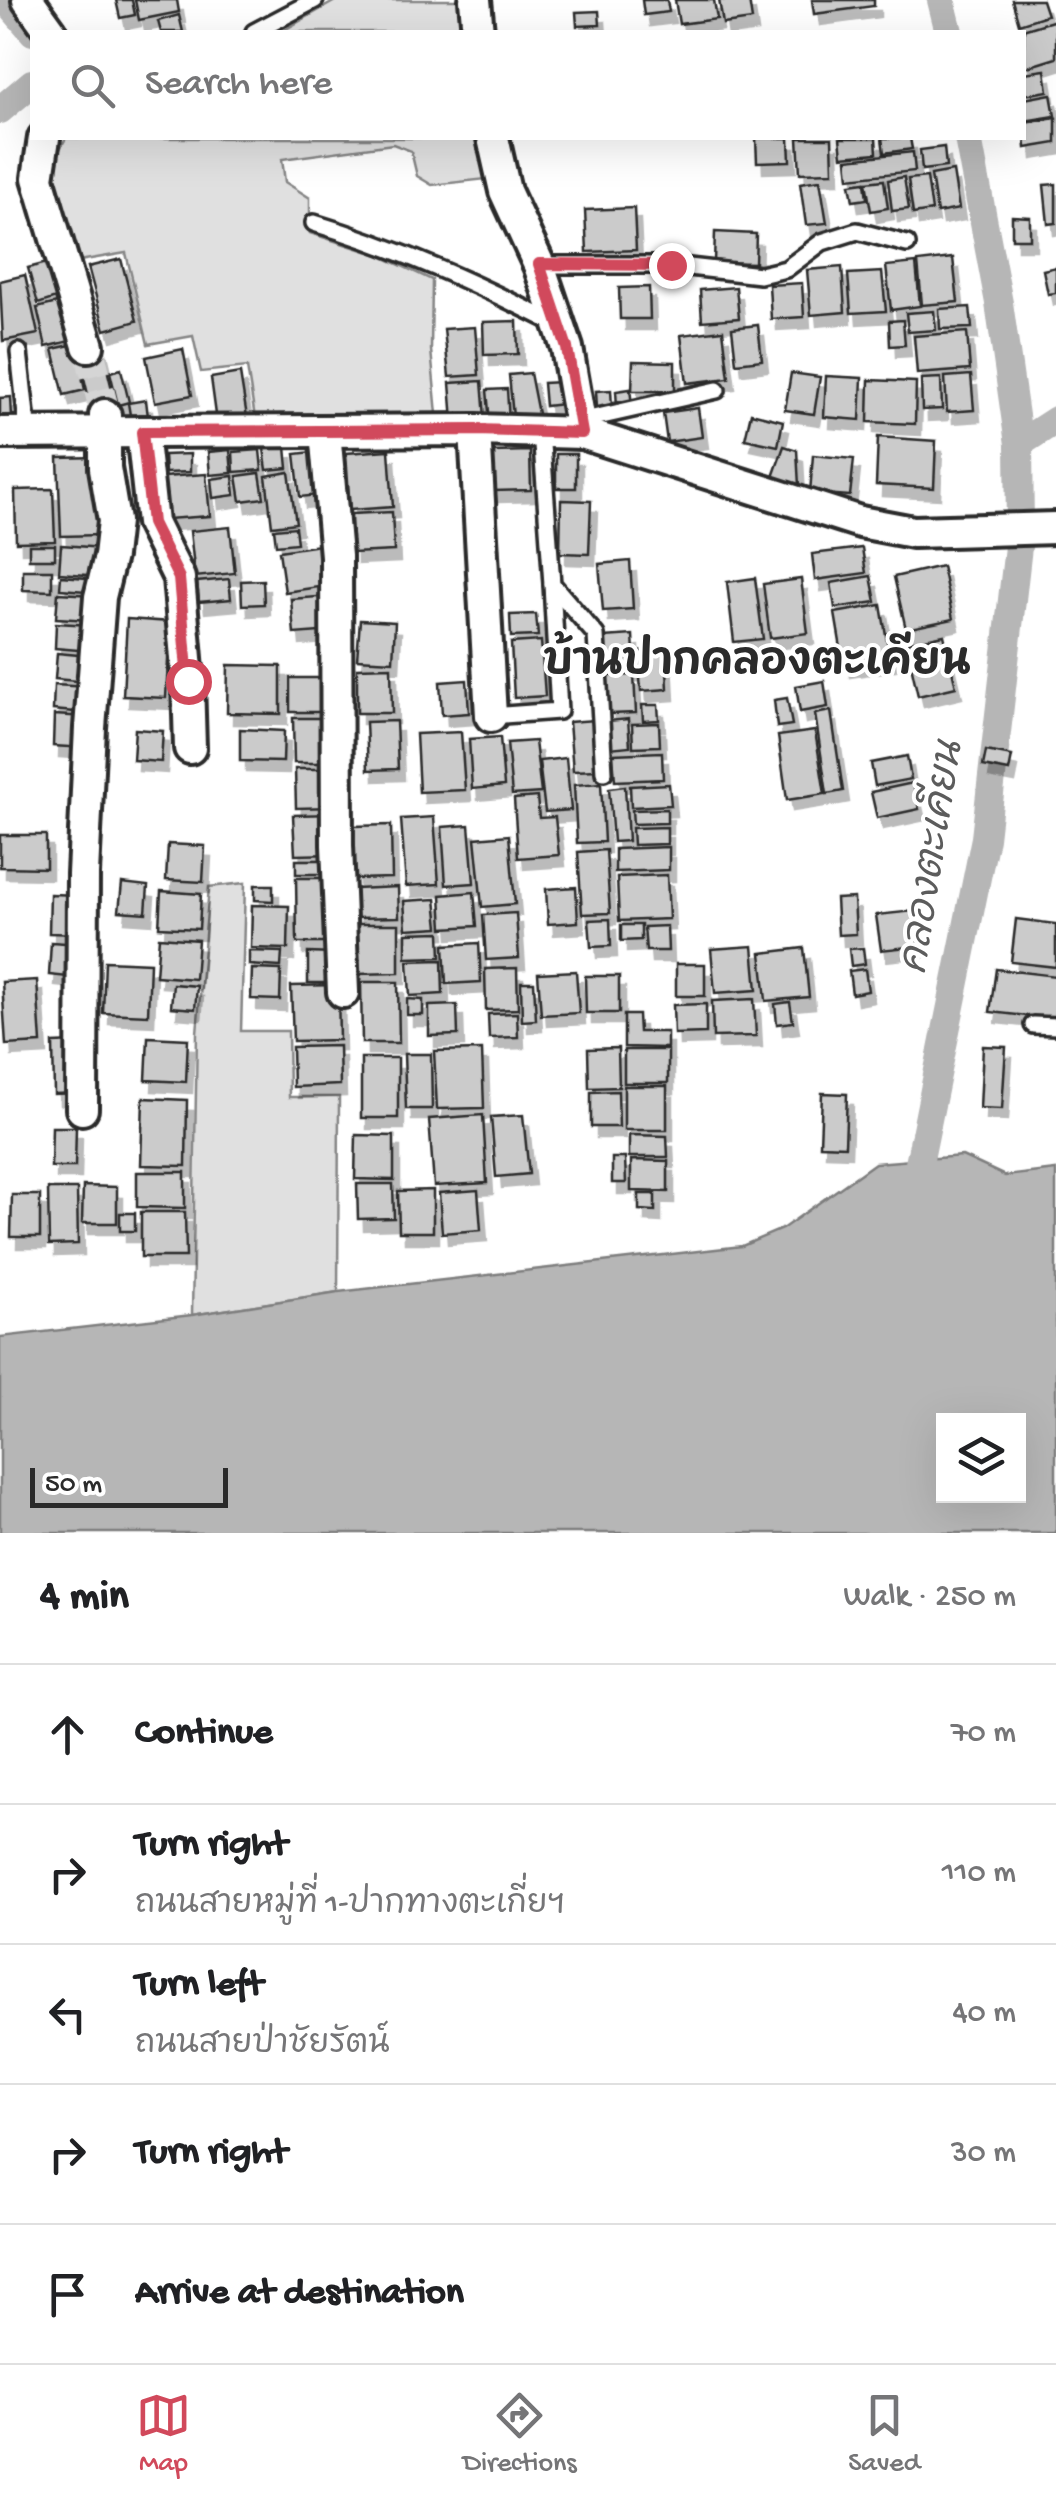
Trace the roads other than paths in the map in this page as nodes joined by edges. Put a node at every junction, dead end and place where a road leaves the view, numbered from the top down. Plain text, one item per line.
1 (28, 0) edge
2 (315, 0) edge
3 (475, 0) edge
4 (50, 30) edge
5 (258, 30) edge
6 (478, 30) edge
7 (44, 140) edge
8 (493, 140) edge
9 (314, 223) dead end
10 (907, 244) dead end
11 (539, 264) junction
12 (559, 326) junction
13 (88, 346) tunnel mouth
14 (19, 352) dead end
15 (718, 390) dead end
16 (105, 423) junction
17 (581, 427) junction
18 (476, 430) junction
19 (325, 431) junction
20 (541, 431) junction
21 (142, 432) junction
22 (14, 433) edge
23 (114, 521) junction
24 (152, 523) junction
25 (1056, 528) edge
26 (552, 584) junction
27 (491, 716) joint
28 (190, 748) dead end
29 (604, 772) dead end
30 (343, 992) dead end
31 (1032, 1025) dead end
32 (1056, 1026) edge
33 (82, 1109) dead end

1 - 4 street
2 - 5 lane
3 - 6 street
7 - 13 street
8 - 11 street
9 - 12 lane
10 - 11 lane
11 - 12 street
12 - 17 street
14 - 22 lane
15 - 17 lane
16 - 21 street
16 - 22 street
16 - 23 street
17 - 20 street
17 - 25 street
18 - 19 street
18 - 20 street
18 - 27 street
19 - 21 street
19 - 30 street
20 - 26 lane
21 - 24 street
23 - 24 lane
23 - 33 street
24 - 28 street
26 - 27 lane
26 - 29 lane
31 - 32 lane

